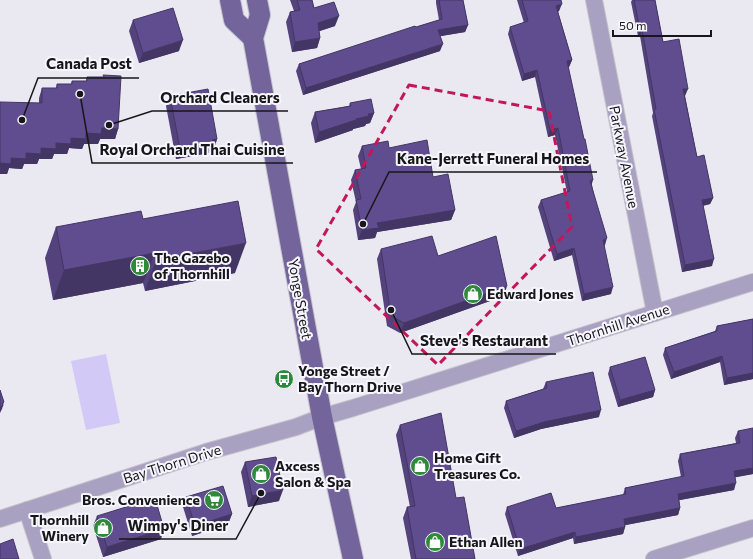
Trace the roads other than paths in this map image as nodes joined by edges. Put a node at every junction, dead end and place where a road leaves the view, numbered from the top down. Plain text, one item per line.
1 (230, 0) edge
2 (257, 0) edge
3 (594, 0) edge
4 (253, 38) junction
5 (753, 282) edge
6 (655, 313) junction
7 (322, 418) junction
8 (27, 510) junction
9 (0, 519) edge
10 (753, 528) edge
11 (43, 559) edge
12 (353, 559) edge
13 (654, 559) edge

1 - 4 main road
2 - 4 main road, Yonge Street
3 - 6 street, Parkway Avenue
4 - 7 main road, Yonge Street
5 - 6 street, Thornhill Avenue
6 - 7 street, Thornhill Avenue
7 - 8 street, Bay Thorn Drive
7 - 12 main road, Yonge Street
8 - 9 street, Bay Thorn Drive
8 - 11 street
10 - 13 street

